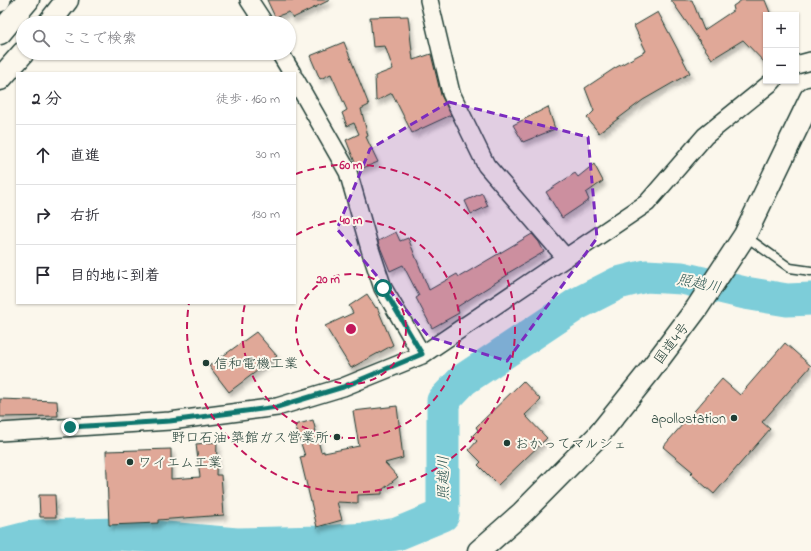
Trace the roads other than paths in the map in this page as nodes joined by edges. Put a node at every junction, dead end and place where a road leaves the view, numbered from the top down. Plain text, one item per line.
1 (2, 0) edge
2 (28, 0) edge
3 (67, 0) edge
4 (249, 0) edge
5 (429, 0) edge
6 (0, 3) edge
7 (54, 16) edge
8 (259, 16) edge
9 (0, 33) edge
10 (17, 60) edge
11 (284, 60) edge
12 (811, 61) edge
13 (799, 64) edge
14 (291, 72) edge
15 (0, 79) edge
16 (296, 81) edge
17 (769, 84) edge
18 (811, 98) edge
19 (742, 240) junction
20 (566, 258) junction
21 (811, 271) edge
22 (422, 354) junction
23 (0, 432) edge
24 (479, 551) edge

1 - 6 street
2 - 9 highway
3 - 7 highway
4 - 8 street
5 - 20 street
10 - 15 highway
11 - 14 street
12 - 13 street
16 - 22 street
17 - 20 street
18 - 19 highway, 国道4号
19 - 21 lane
19 - 24 highway, 国道4号
20 - 22 street
22 - 23 street

